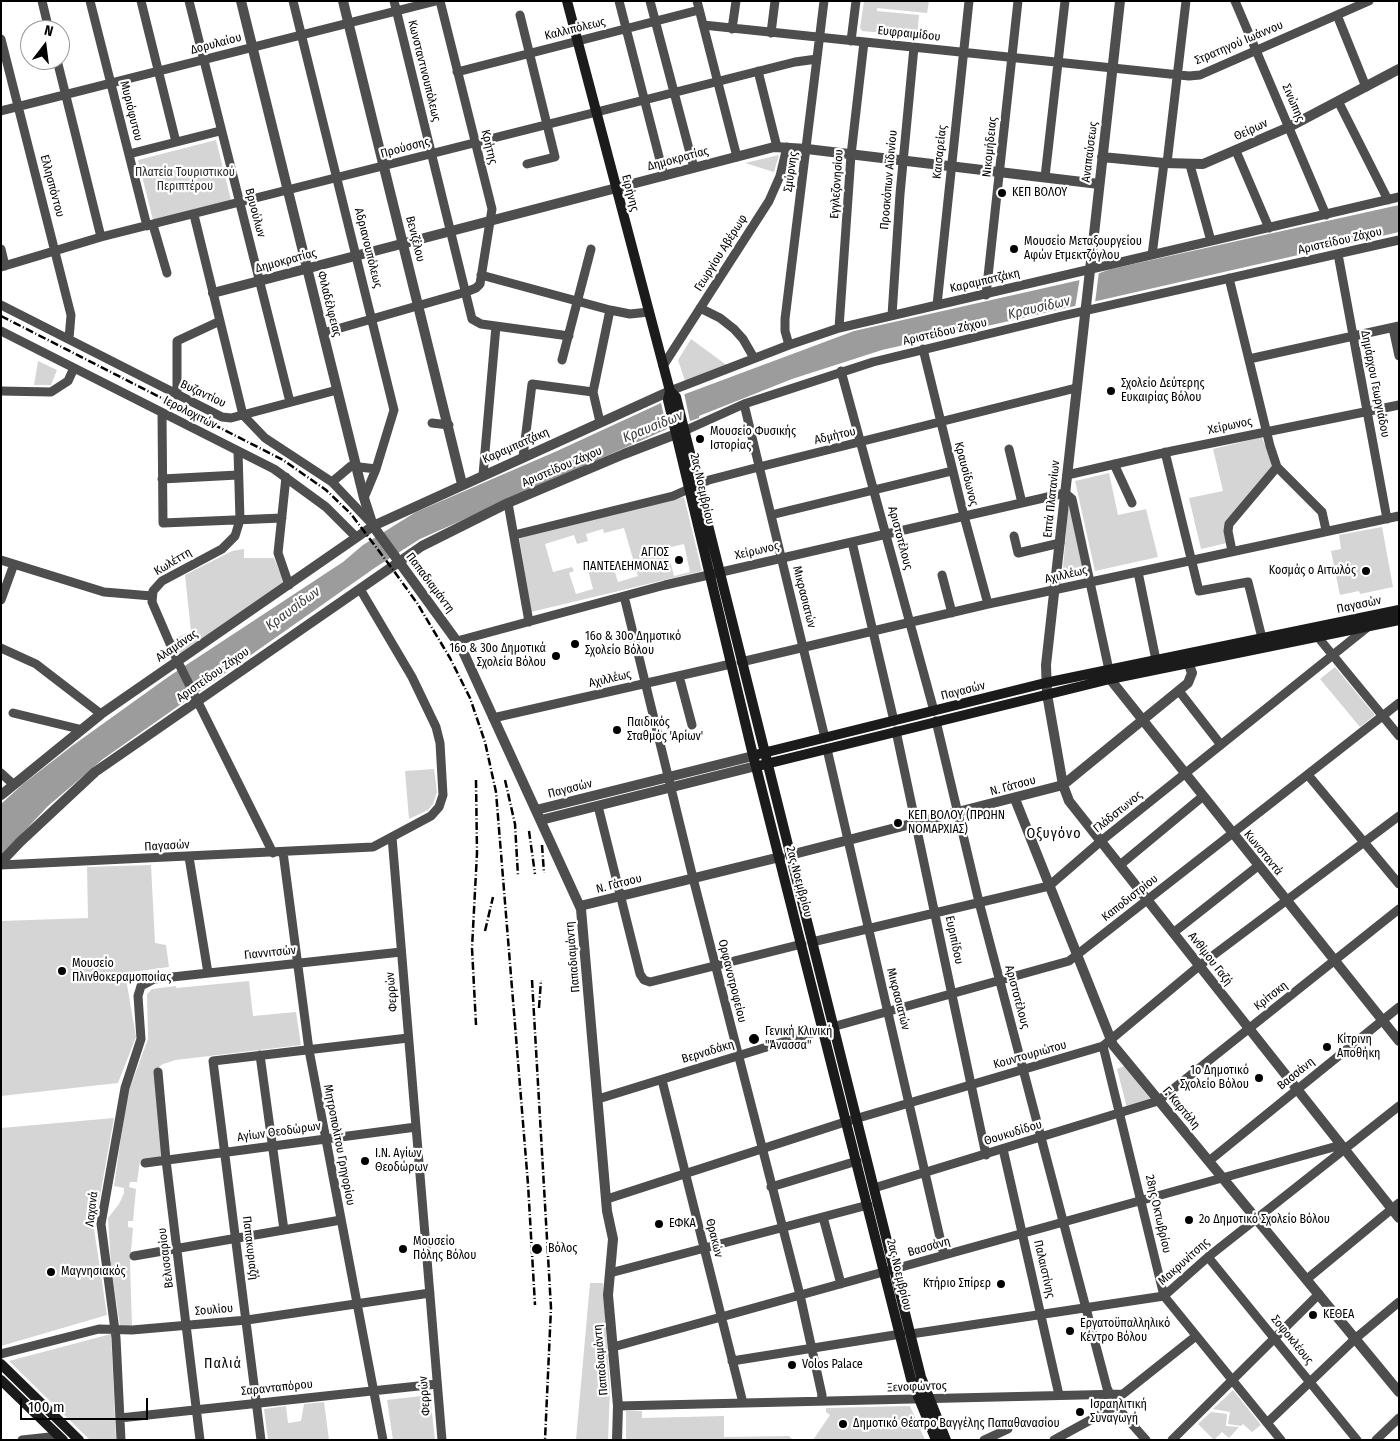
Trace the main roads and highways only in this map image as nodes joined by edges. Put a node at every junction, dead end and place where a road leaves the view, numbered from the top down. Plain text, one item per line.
1 (567, 1) edge
2 (671, 396) joint
3 (1399, 610) edge
4 (1399, 620) edge
5 (1109, 674) junction
6 (759, 754) junction
7 (767, 764) junction
8 (756, 766) junction
9 (785, 856) junction
10 (852, 1120) junction
11 (889, 1270) junction
12 (1, 1364) edge
13 (1, 1380) edge
14 (923, 1399) junction
15 (61, 1438) edge
16 (79, 1440) edge
17 (936, 1440) edge
18 (946, 1440) edge

1 - 2 main road, Ειρήνης
2 - 6 main road, 2ας Νοεμβρίου
3 - 5 main road, Παγασών
4 - 5 main road, Παγασών
5 - 6 main road, Παγασών
5 - 7 main road, Παγασών
6 - 7 main road, 2ας Νοεμβρίου
6 - 8 main road, 2ας Νοεμβρίου
7 - 8 main road, Παγασών
7 - 9 main road, 2ας Νοεμβρίου
8 - 9 main road, 2ας Νοεμβρίου
9 - 10 main road, 2ας Νοεμβρίου
10 - 11 main road, 2ας Νοεμβρίου
10 - 11 main road, 2ας Νοεμβρίου
11 - 14 main road, 2ας Νοεμβρίου
12 - 16 main road
13 - 15 main road
14 - 17 main road
14 - 18 main road

